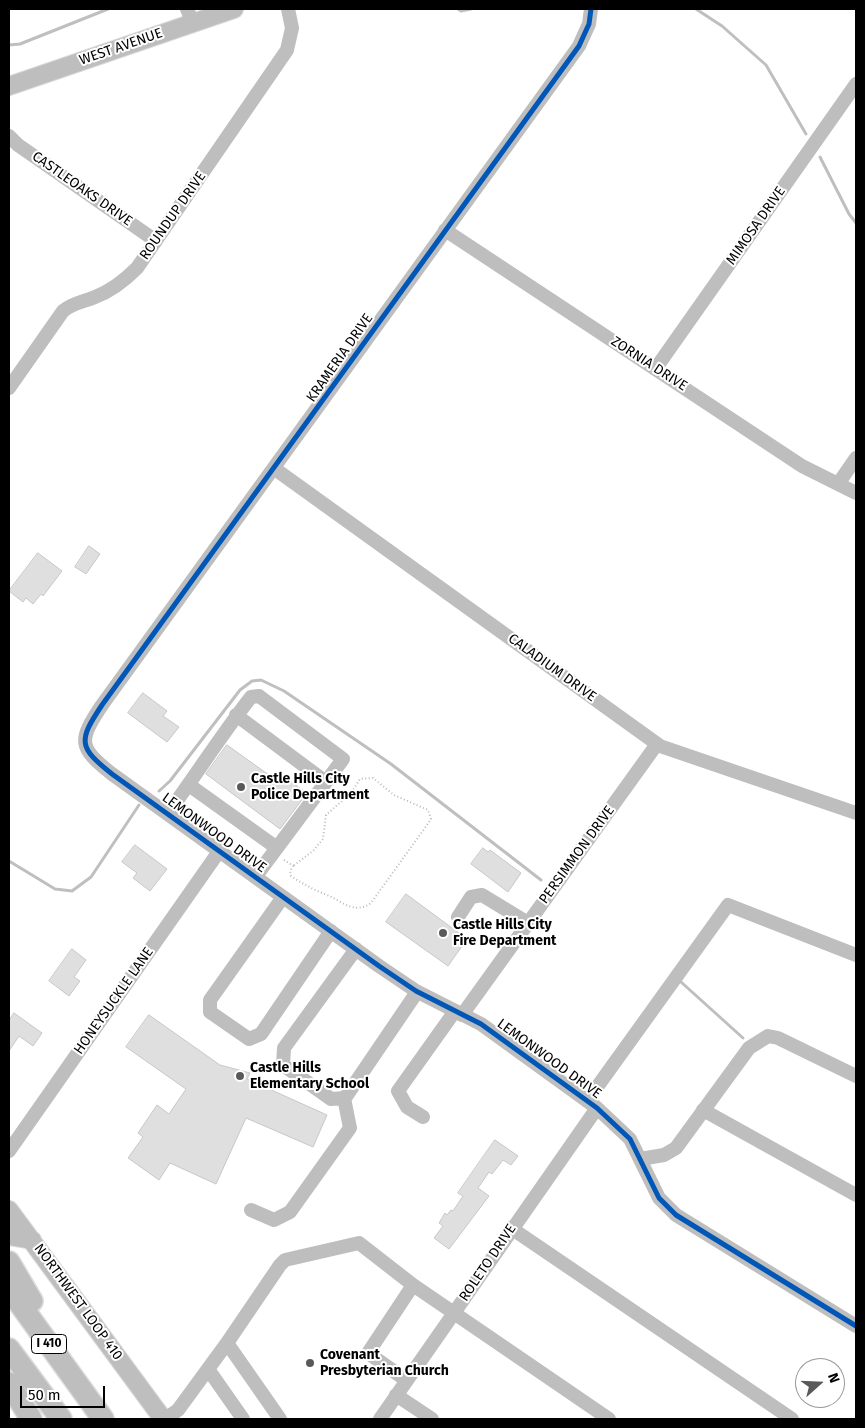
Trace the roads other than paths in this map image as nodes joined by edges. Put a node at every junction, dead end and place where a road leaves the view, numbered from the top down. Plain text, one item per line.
1 (234, 9) edge
2 (288, 9) edge
3 (591, 9) edge
4 (190, 16) edge
5 (856, 84) edge
6 (9, 86) edge
7 (9, 136) edge
8 (445, 230) junction
9 (156, 241) junction
10 (656, 368) junction
11 (9, 388) edge
12 (856, 458) edge
13 (275, 469) junction
14 (838, 484) junction
15 (856, 494) edge
16 (236, 715) junction
17 (84, 743) joint
18 (658, 744) junction
19 (326, 782) junction
20 (188, 785) junction
21 (168, 813) junction
22 (856, 813) edge
23 (220, 850) junction
24 (275, 850) junction
25 (256, 876) junction
26 (283, 897) junction
27 (458, 917) dead end
28 (528, 923) junction
29 (331, 931) junction
30 (356, 949) junction
31 (856, 955) edge
32 (417, 992) junction
33 (458, 1013) junction
34 (856, 1076) edge
35 (344, 1098) junction
36 (592, 1104) junction
37 (703, 1110) junction
38 (423, 1117) dead end
39 (9, 1151) edge
40 (640, 1159) junction
41 (856, 1196) edge
42 (9, 1210) edge
43 (251, 1210) dead end
44 (511, 1228) junction
45 (9, 1236) edge
46 (32, 1240) junction
47 (9, 1262) edge
48 (413, 1286) junction
49 (9, 1289) edge
50 (454, 1314) junction
51 (856, 1326) edge
52 (227, 1343) junction
53 (9, 1349) edge
54 (208, 1369) junction
55 (406, 1380) junction
56 (9, 1384) edge
57 (396, 1395) junction
58 (88, 1399) junction
59 (31, 1419) edge
60 (61, 1419) edge
61 (104, 1419) edge
62 (164, 1419) edge
63 (243, 1419) edge
64 (280, 1419) edge
65 (380, 1419) edge
66 (432, 1419) edge
67 (609, 1419) edge
68 (792, 1419) edge

1 - 4 main road, WEST AVENUE
2 - 9 street, ROUNDUP DRIVE
3 - 8 street, KRAMERIA DRIVE
4 - 6 main road, WEST AVENUE
5 - 10 street, MIMOSA DRIVE
7 - 9 street, CASTLEOAKS DRIVE
8 - 10 street, ZORNIA DRIVE
8 - 13 street, KRAMERIA DRIVE
9 - 11 street, ROUNDUP DRIVE
10 - 14 street, ZORNIA DRIVE
12 - 14 street
13 - 17 street, KRAMERIA DRIVE
13 - 18 street, CALADIUM DRIVE
14 - 15 street, ZORNIA DRIVE
16 - 19 street
16 - 19 street
16 - 20 street
17 - 21 street, LEMONWOOD DRIVE
18 - 22 street, CALADIUM DRIVE
18 - 28 street, PERSIMMON DRIVE
19 - 24 street
20 - 21 street
20 - 24 street
21 - 23 street, LEMONWOOD DRIVE
23 - 25 street, LEMONWOOD DRIVE
23 - 39 street, HONEYSUCKLE LANE
24 - 25 street
25 - 26 street, LEMONWOOD DRIVE
26 - 29 street, LEMONWOOD DRIVE
26 - 29 street
27 - 28 street
28 - 33 street, PERSIMMON DRIVE
29 - 30 street, LEMONWOOD DRIVE
30 - 32 street, LEMONWOOD DRIVE
30 - 35 street
31 - 36 street, ROLETO DRIVE
32 - 33 street, LEMONWOOD DRIVE
32 - 35 street
33 - 36 street, LEMONWOOD DRIVE
33 - 38 street, PERSIMMON DRIVE
34 - 37 street
35 - 43 street
36 - 40 street, LEMONWOOD DRIVE
36 - 44 street, ROLETO DRIVE
37 - 40 street
37 - 41 street
40 - 51 street, LEMONWOOD DRIVE
42 - 46 main road, NORTHWEST LOOP 410
44 - 50 street, ROLETO DRIVE
44 - 68 street
45 - 46 main road
46 - 62 main road, NORTHWEST LOOP 410
47 - 58 highway
48 - 50 street
48 - 52 street
48 - 55 street
49 - 58 highway, I 410
50 - 55 street, ROLETO DRIVE
50 - 67 street
52 - 54 street
52 - 64 street
53 - 60 highway, I 410
54 - 62 street
54 - 63 street
55 - 57 street, ROLETO DRIVE
56 - 59 highway
57 - 65 street, ROLETO DRIVE
57 - 66 street
58 - 61 highway, I 410

